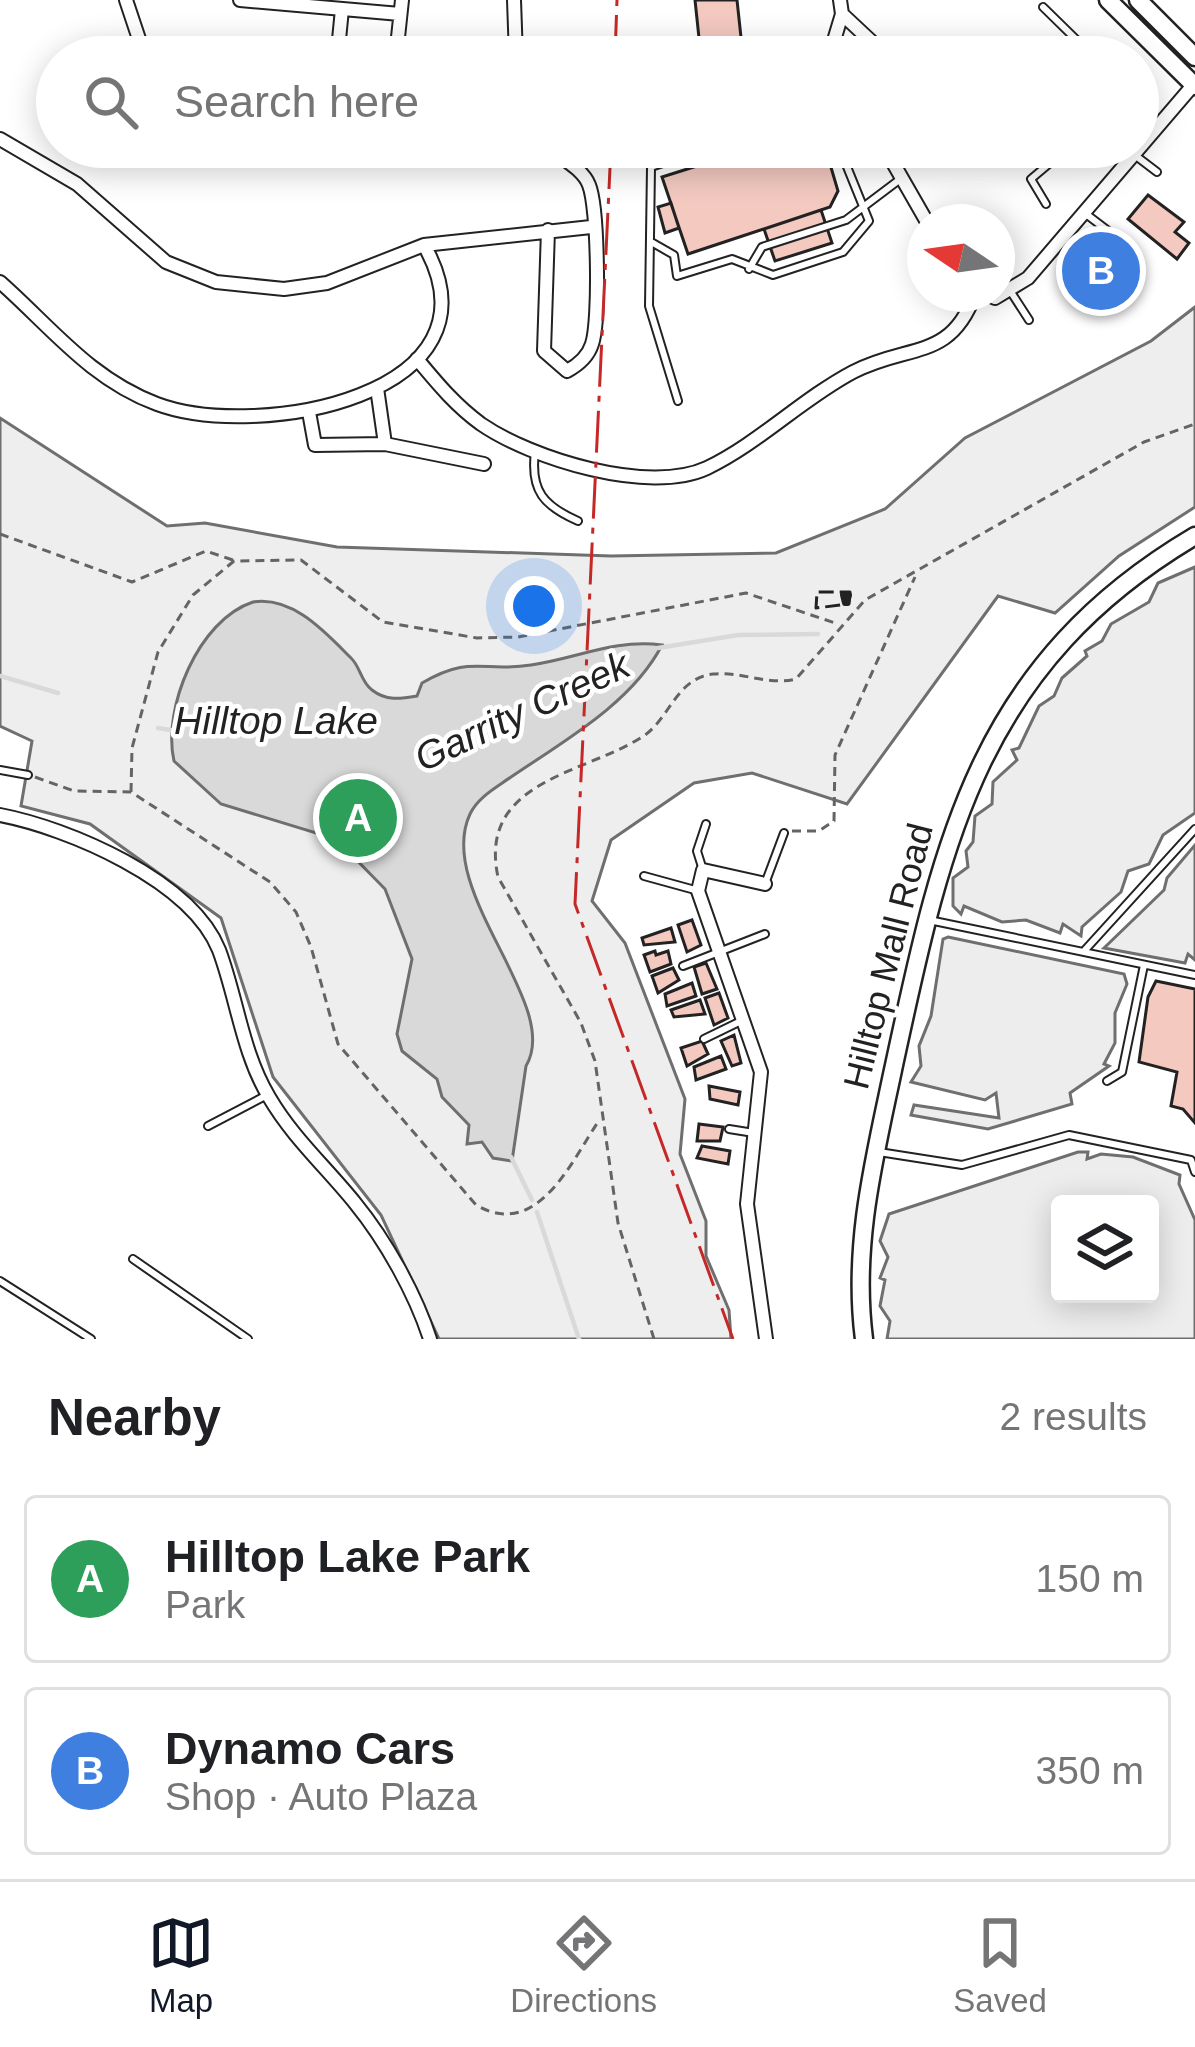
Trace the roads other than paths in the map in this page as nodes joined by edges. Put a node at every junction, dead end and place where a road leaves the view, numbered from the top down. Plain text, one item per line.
1 (126, 0) edge
2 (240, 0) edge
3 (514, 0) edge
4 (1108, 0) edge
5 (1138, 0) edge
6 (301, 3) edge
7 (401, 7) edge
8 (841, 7) edge
9 (1042, 7) dead end
10 (342, 9) junction
11 (138, 36) edge
12 (339, 36) edge
13 (515, 36) edge
14 (868, 36) edge
15 (1073, 36) edge
16 (1144, 36) edge
17 (1159, 50) edge
18 (1195, 57) edge
19 (1194, 85) edge
20 (1159, 125) edge
21 (0, 139) edge
22 (36, 160) edge
23 (50, 168) edge
24 (574, 168) edge
25 (651, 168) edge
26 (847, 168) edge
27 (896, 168) edge
28 (1043, 168) edge
29 (1122, 168) edge
30 (1152, 168) edge
31 (1157, 172) dead end
32 (902, 178) junction
33 (862, 204) junction
34 (917, 204) edge
35 (1046, 204) dead end
36 (1084, 212) junction
37 (591, 227) junction
38 (548, 230) junction
39 (1107, 230) dead end
40 (653, 243) junction
41 (424, 245) junction
42 (749, 269) junction
43 (0, 282) edge
44 (1015, 286) edge
45 (1015, 298) edge
46 (969, 312) edge
47 (1029, 320) dead end
48 (417, 359) junction
49 (377, 388) junction
50 (678, 401) dead end
51 (309, 412) junction
52 (386, 444) junction
53 (535, 452) junction
54 (484, 464) dead end
55 (578, 521) dead end
56 (1195, 536) edge
57 (0, 770) edge
58 (28, 775) road end
59 (0, 815) edge
60 (706, 824) dead end
61 (1195, 829) edge
62 (784, 833) road end
63 (703, 870) junction
64 (644, 876) dead end
65 (765, 884) joint
66 (698, 891) junction
67 (926, 919) junction
68 (765, 934) dead end
69 (1085, 950) junction
70 (720, 951) junction
71 (1144, 965) junction
72 (683, 966) dead end
73 (1195, 975) edge
74 (744, 1020) junction
75 (704, 1039) dead end
76 (1107, 1081) dead end
77 (267, 1095) junction
78 (208, 1126) dead end
79 (729, 1129) dead end
80 (754, 1133) junction
81 (876, 1152) junction
82 (1195, 1172) edge
83 (134, 1259) dead end
84 (0, 1280) edge
85 (91, 1339) edge
86 (248, 1339) edge
87 (430, 1339) edge
88 (766, 1339) edge
89 (864, 1339) edge

1 - 11 street
2 - 6 street
3 - 13 street
4 - 16 street
5 - 18 street
6 - 10 street
7 - 10 street
8 - 14 street
9 - 15 lane
10 - 12 street
17 - 19 street
19 - 20 street
21 - 22 street
23 - 41 street
24 - 37 street
25 - 40 lane
26 - 33 lane
27 - 32 street
28 - 35 lane
29 - 36 street
30 - 31 lane
32 - 33 lane
32 - 34 street
33 - 42 lane
33 - 42 lane
36 - 39 lane
36 - 44 street
37 - 38 street
37 - 38 street
38 - 41 street
40 - 42 lane
40 - 50 lane
41 - 48 street
43 - 51 street
45 - 47 lane
46 - 53 street
48 - 49 street
48 - 53 street
49 - 51 street
49 - 52 street
51 - 52 street
52 - 54 street
53 - 55 lane
56 - 67 street, Hilltop Mall Road
57 - 58 lane
59 - 77 street
60 - 63 lane
61 - 69 lane
62 - 65 lane
63 - 65 street
63 - 66 street
64 - 66 lane
66 - 70 street
67 - 69 lane
67 - 81 street, Hilltop Mall Road
68 - 70 lane
69 - 71 lane
70 - 72 lane
70 - 74 street
71 - 73 lane
71 - 76 lane
74 - 75 lane
74 - 80 street
77 - 78 lane
77 - 87 street
79 - 80 lane
80 - 88 street
81 - 82 lane
81 - 89 street, Hilltop Mall Road
83 - 86 lane
84 - 85 lane

